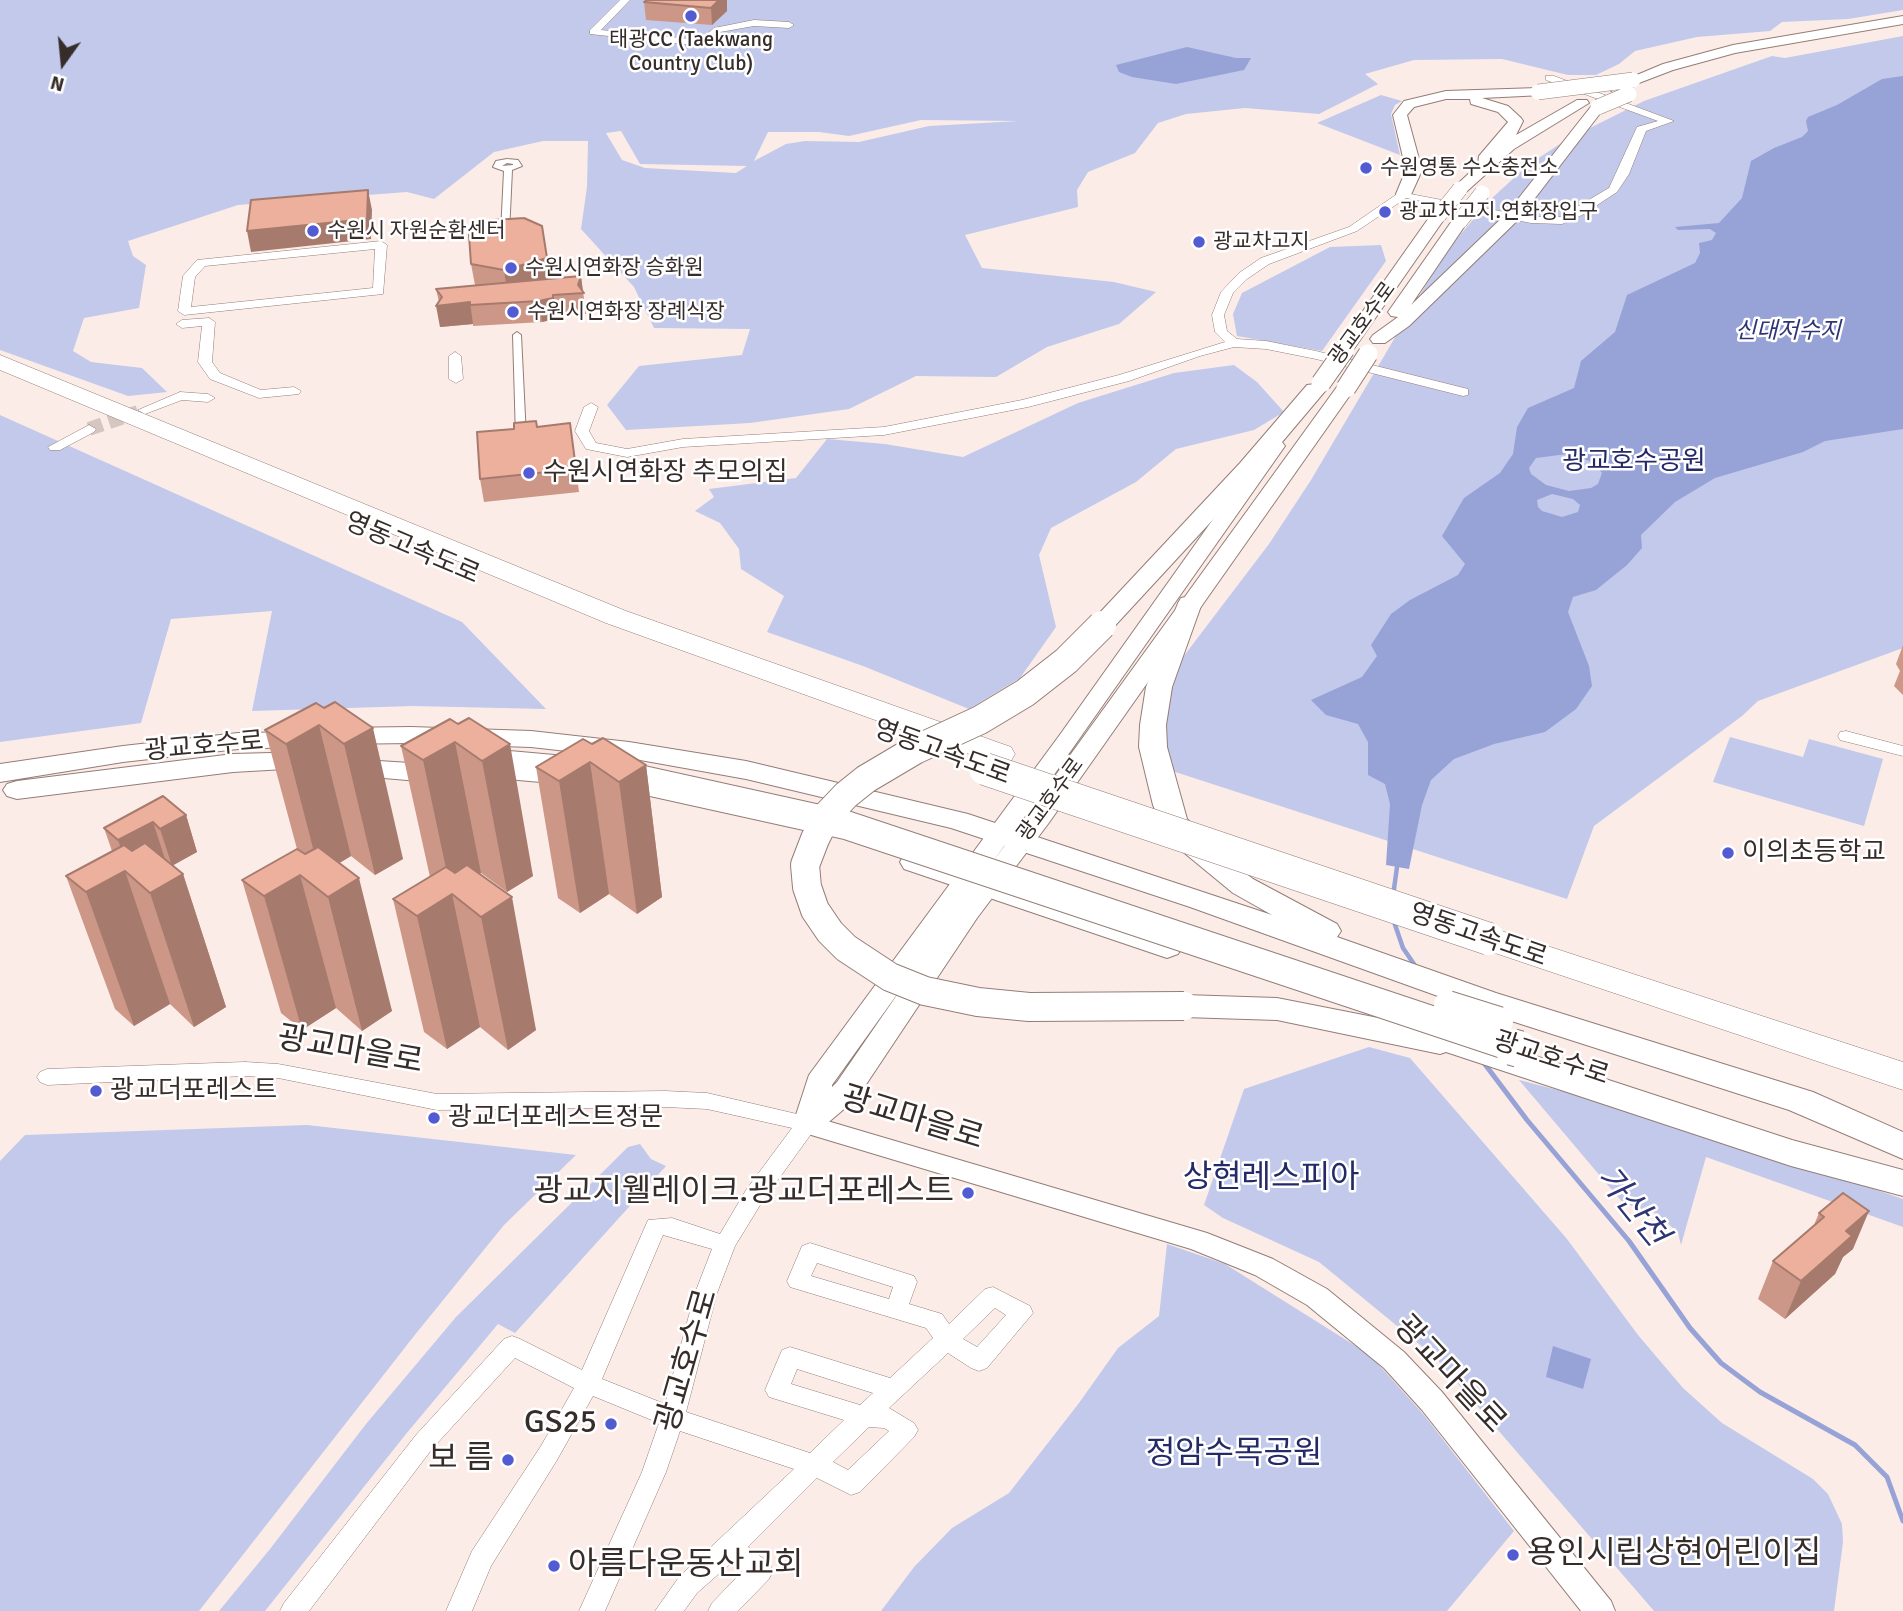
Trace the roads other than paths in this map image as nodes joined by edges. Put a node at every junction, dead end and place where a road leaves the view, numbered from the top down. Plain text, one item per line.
1 (625, 0) edge
2 (1903, 20) edge
3 (789, 25) dead end
4 (1903, 27) edge
5 (1550, 78) dead end
6 (1631, 87) junction
7 (1598, 107) junction
8 (1403, 123) junction
9 (1486, 166) junction
10 (508, 169) dead end
11 (1404, 194) junction
12 (1513, 216) junction
13 (505, 233) edge
14 (183, 318) junction
15 (517, 335) dead end
16 (1234, 342) junction
17 (1374, 347) junction
18 (455, 356) dead end
19 (0, 362) edge
20 (0, 376) edge
21 (456, 379) dead end
22 (1318, 386) junction
23 (294, 391) dead end
24 (1463, 392) dead end
25 (208, 398) dead end
26 (591, 407) dead end
27 (145, 410) tunnel mouth
28 (89, 429) tunnel mouth
29 (522, 440) edge
30 (55, 447) dead end
31 (1191, 603) junction
32 (1846, 736) dead end
33 (301, 751) junction
34 (407, 751) junction
35 (1903, 751) edge
36 (993, 762) junction
37 (0, 773) edge
38 (0, 792) edge
39 (1010, 836) junction
40 (977, 884) junction
41 (1492, 930) junction
42 (1357, 953) junction
43 (1492, 1011) junction
44 (1401, 1028) junction
45 (1903, 1054) edge
46 (1529, 1059) junction
47 (1903, 1076) edge
48 (47, 1077) dead end
49 (807, 1124) junction
50 (1903, 1146) edge
51 (1903, 1182) edge
52 (725, 1244) junction
53 (896, 1310) dead end
54 (587, 1384) junction
55 (893, 1389) junction
56 (864, 1416) junction
57 (673, 1418) junction
58 (815, 1465) junction
59 (730, 1548) junction
60 (293, 1611) edge
61 (458, 1611) edge
62 (592, 1611) edge
63 (668, 1611) edge
64 (722, 1611) edge
65 (1600, 1611) edge

1 - 3 street
2 - 6 main road, 광교호수로
4 - 6 main road, 광교호수로
5 - 12 street
6 - 7 main road, 광교호수로, bridge
6 - 8 main road, bridge
6 - 9 main road, 광교호수로
7 - 12 main road
7 - 17 main road, 광교호수로, bridge
8 - 9 main road
8 - 11 main road
9 - 22 main road, 광교호수로, bridge
10 - 13 street
11 - 12 street
11 - 16 street
12 - 17 main road
14 - 14 street
14 - 23 street
15 - 29 street
16 - 24 street
16 - 26 street
17 - 31 main road, 광교호수로, bridge
18 - 21 street
19 - 36 highway, 영동고속도로
20 - 36 highway, 영동고속도로
22 - 39 main road, 광교호수로
22 - 44 highway, bridge
25 - 27 street
28 - 30 street
31 - 39 main road, 광교호수로
31 - 42 highway
32 - 35 street
33 - 34 highway, 광교호수로
33 - 37 highway, 광교호수로
33 - 38 highway, 광교호수로
33 - 39 highway
33 - 40 highway
34 - 43 highway, 광교호수로, bridge
34 - 46 highway, 광교호수로, bridge
36 - 41 highway, 영동고속도로, bridge
39 - 40 main road, 광교호수로
39 - 42 highway
40 - 44 highway
40 - 49 main road, 광교호수로
41 - 45 highway, 영동고속도로
41 - 47 highway, 영동고속도로
42 - 43 highway
43 - 50 highway, 광교호수로
44 - 46 highway
46 - 51 highway
48 - 49 street, 광교마을로
49 - 52 street, 광교호수로
49 - 65 street, 광교마을로
52 - 54 street
52 - 57 street, 광교호수로
53 - 55 street
54 - 57 street
54 - 60 street
54 - 61 street
55 - 56 street
55 - 56 street
56 - 58 street
56 - 58 street
57 - 58 street
57 - 62 street, 광교호수로
58 - 59 street
59 - 63 street
59 - 64 street

